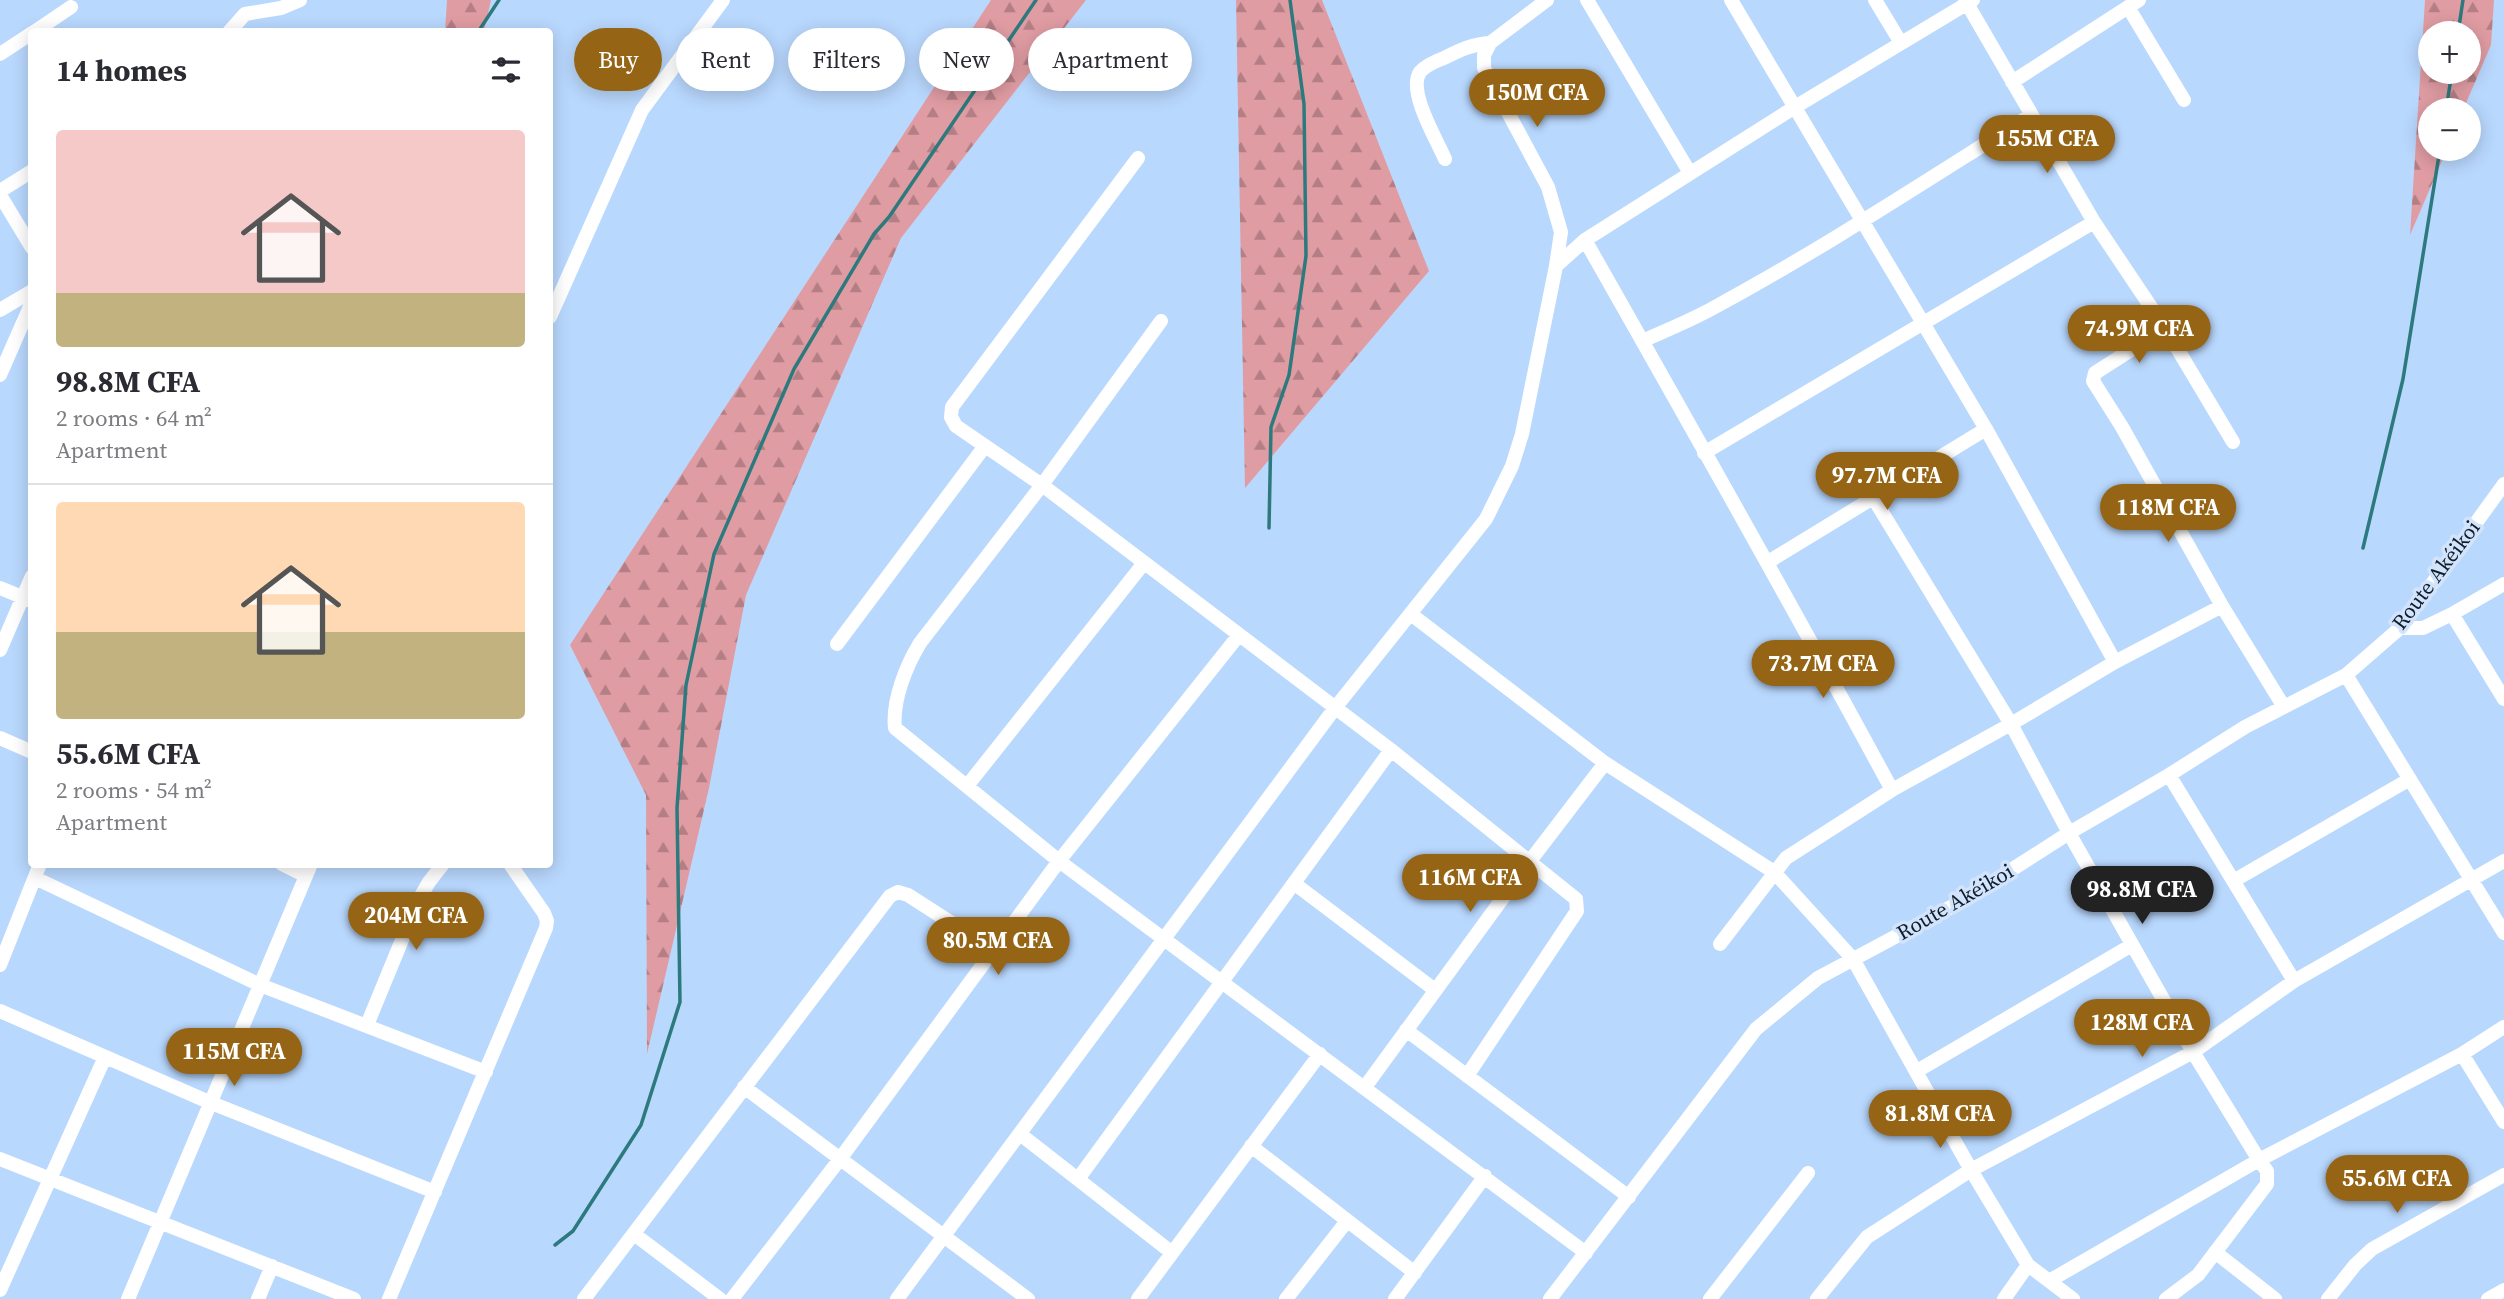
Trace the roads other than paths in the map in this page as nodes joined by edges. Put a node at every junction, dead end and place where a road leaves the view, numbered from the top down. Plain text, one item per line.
1 (300, 0) edge
2 (723, 0) edge
3 (1547, 0) edge
4 (1587, 0) edge
5 (1731, 0) edge
6 (1875, 0) edge
7 (1968, 1) edge
8 (2134, 4) edge
9 (262, 5) edge
10 (71, 7) dead end
11 (39, 28) edge
12 (233, 28) edge
13 (28, 35) edge
14 (1490, 43) junction
15 (1900, 43) junction
16 (0, 54) edge
17 (2012, 82) junction
18 (2184, 100) dead end
19 (1795, 107) junction
20 (2031, 115) junction
21 (1138, 158) dead end
22 (1445, 159) dead end
23 (1690, 173) junction
24 (28, 174) edge
25 (0, 193) edge
26 (1862, 221) junction
27 (2094, 222) junction
28 (1585, 240) junction
29 (28, 241) edge
30 (1556, 266) junction
31 (28, 293) edge
32 (0, 310) edge
33 (553, 310) edge
34 (28, 311) edge
35 (1161, 321) dead end
36 (1923, 324) junction
37 (2165, 328) junction
38 (1642, 341) junction
39 (0, 375) edge
40 (1986, 429) junction
41 (2234, 442) dead end
42 (985, 446) junction
43 (1704, 453) junction
44 (2504, 484) edge
45 (1042, 485) junction
46 (1874, 499) junction
47 (1768, 562) junction
48 (1144, 563) junction
49 (2504, 584) edge
50 (0, 587) edge
51 (27, 599) edge
52 (2222, 606) junction
53 (2452, 614) junction
54 (1412, 615) junction
55 (2400, 628) junction
56 (1239, 635) junction
57 (837, 644) dead end
58 (0, 650) edge
59 (2115, 662) junction
60 (2346, 675) junction
61 (2504, 699) edge
62 (2284, 707) junction
63 (1335, 708) junction
64 (2011, 724) junction
65 (0, 738) edge
66 (28, 750) edge
67 (1391, 750) junction
68 (1605, 763) junction
69 (2169, 775) junction
70 (2410, 779) junction
71 (967, 786) junction
72 (1892, 790) junction
73 (2068, 833) junction
74 (1059, 861) junction
75 (1530, 861) junction
76 (2504, 861) edge
77 (440, 868) edge
78 (513, 868) edge
79 (309, 870) edge
80 (38, 871) edge
81 (1774, 872) junction
82 (2472, 879) junction
83 (2235, 880) junction
84 (1294, 884) junction
85 (2504, 933) edge
86 (1165, 938) junction
87 (1720, 944) dead end
88 (2132, 945) junction
89 (995, 951) junction
90 (1853, 959) junction
91 (0, 965) edge
92 (2294, 981) junction
93 (1224, 982) junction
94 (260, 985) junction
95 (1435, 990) junction
96 (0, 1011) edge
97 (367, 1025) junction
98 (2504, 1027) edge
99 (1406, 1030) junction
100 (2193, 1052) junction
101 (1320, 1054) junction
102 (2462, 1054) junction
103 (105, 1057) junction
104 (1917, 1071) junction
105 (486, 1072) junction
106 (1467, 1076) junction
107 (744, 1087) junction
108 (1365, 1087) junction
109 (209, 1102) junction
110 (2504, 1122) edge
111 (1020, 1134) junction
112 (1251, 1146) junction
113 (0, 1159) edge
114 (840, 1159) junction
115 (2259, 1160) junction
116 (1971, 1170) junction
117 (1808, 1173) dead end
118 (2504, 1175) edge
119 (1485, 1177) junction
120 (1078, 1179) junction
121 (50, 1180) junction
122 (435, 1192) junction
123 (1629, 1197) junction
124 (1347, 1221) junction
125 (162, 1222) junction
126 (634, 1234) junction
127 (945, 1235) junction
128 (1171, 1252) junction
129 (2215, 1252) junction
130 (1586, 1253) junction
131 (2028, 1265) junction
132 (272, 1266) junction
133 (1415, 1273) junction
134 (2049, 1281) junction
135 (0, 1290) edge
136 (2504, 1290) edge
137 (128, 1299) edge
138 (258, 1299) edge
139 (354, 1299) edge
140 (389, 1299) edge
141 (584, 1299) edge
142 (720, 1299) edge
143 (732, 1299) edge
144 (897, 1299) edge
145 (1028, 1299) edge
146 (1138, 1299) edge
147 (1286, 1299) edge
148 (1395, 1299) edge
149 (1550, 1299) edge
150 (1710, 1299) edge
151 (1817, 1299) edge
152 (2004, 1299) edge
153 (2073, 1299) edge
154 (2166, 1299) edge
155 (2276, 1299) edge
156 (2328, 1299) edge
157 (2488, 1299) edge

1 - 9 street
2 - 33 street
3 - 14 street
4 - 23 street
5 - 19 street
6 - 15 street
7 - 15 street
7 - 17 street
8 - 17 street
8 - 18 street
9 - 12 street
10 - 11 street
13 - 16 street
14 - 22 street
14 - 30 street
15 - 19 street
17 - 20 street
19 - 23 street
19 - 26 street
20 - 26 street
20 - 27 street
21 - 42 street
23 - 28 street
24 - 25 street
25 - 29 street
26 - 36 street
26 - 38 street
27 - 36 street
27 - 37 street
28 - 30 street
28 - 38 street
30 - 54 street
31 - 32 street
34 - 39 street
35 - 45 street
36 - 40 street
36 - 43 street
37 - 41 street
37 - 52 street
38 - 43 street
40 - 46 street
40 - 59 street
42 - 45 street
42 - 57 street
43 - 47 street
44 - 55 street, Route Akéikoi
45 - 48 street
45 - 71 street
46 - 47 street
46 - 64 street
47 - 72 street
48 - 56 street
48 - 71 street
49 - 53 street
50 - 51 street
51 - 58 street
52 - 59 street
52 - 62 street
53 - 55 street
53 - 61 street
54 - 63 street
54 - 68 street
55 - 60 street, Route Akéikoi
56 - 63 street
56 - 74 street
59 - 64 street
60 - 62 street, Route Akéikoi
60 - 70 street
62 - 69 street, Route Akéikoi
63 - 67 street
63 - 86 street
64 - 72 street
64 - 73 street
65 - 66 street
67 - 75 street
67 - 84 street
68 - 75 street
68 - 81 street
69 - 73 street, Route Akéikoi
69 - 83 street
70 - 82 street
70 - 83 street
71 - 74 street
72 - 81 street
73 - 88 street
73 - 90 street, Route Akéikoi
74 - 86 street
74 - 89 street
75 - 95 street
75 - 106 street
76 - 82 street
77 - 97 street
78 - 105 street
79 - 94 street
80 - 91 street
80 - 94 street
81 - 87 street
81 - 90 street
82 - 85 street
82 - 92 street
83 - 92 street
84 - 93 street
84 - 95 street
86 - 93 street
86 - 111 street
88 - 100 street
88 - 104 street
89 - 107 street
89 - 114 street
90 - 104 street
90 - 123 street, Route Akéikoi
92 - 100 street
93 - 101 street
93 - 120 street
94 - 97 street
94 - 109 street
95 - 99 street
96 - 103 street
97 - 105 street
98 - 102 street
99 - 106 street
99 - 108 street
100 - 115 street
100 - 116 street
101 - 108 street
101 - 112 street
102 - 110 street
102 - 115 street
103 - 109 street
103 - 121 street
104 - 116 street
105 - 122 street
106 - 123 street
107 - 114 street
107 - 126 street
108 - 119 street
109 - 122 street
109 - 125 street
111 - 120 street
111 - 127 street
112 - 124 street
112 - 128 street
113 - 121 street
114 - 127 street
114 - 143 street
115 - 129 street
115 - 134 street
116 - 131 street
116 - 151 street
117 - 150 street
118 - 156 street
119 - 130 street
119 - 133 street
120 - 128 street
121 - 125 street
121 - 135 street
122 - 140 street
123 - 130 street, Route Akéikoi
124 - 133 street
124 - 147 street
125 - 132 street
125 - 137 street
126 - 141 street
126 - 142 street
127 - 144 street
127 - 145 street
128 - 146 street
129 - 154 street
129 - 155 street
130 - 149 street, Route Akéikoi
131 - 134 street
131 - 152 street
132 - 138 street
132 - 139 street
133 - 148 street
134 - 153 street
136 - 157 street

